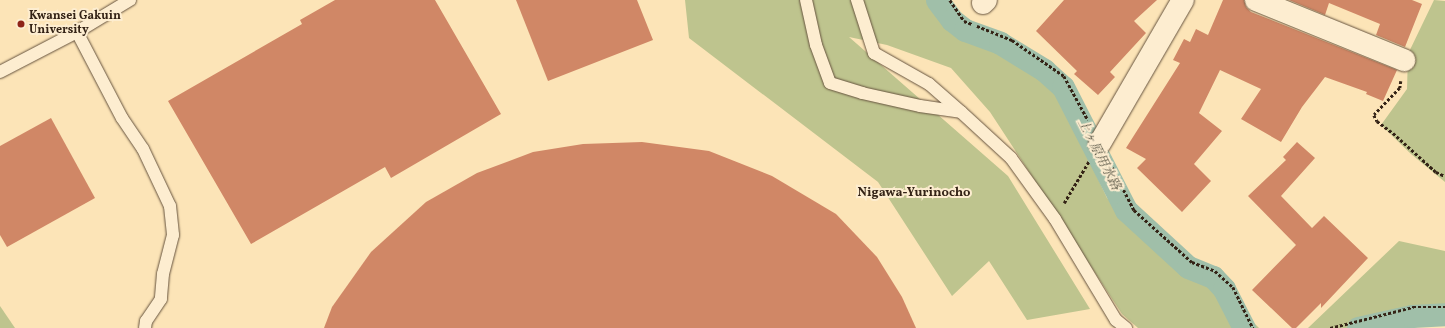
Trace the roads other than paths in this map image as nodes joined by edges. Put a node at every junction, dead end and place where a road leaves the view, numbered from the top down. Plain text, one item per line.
1 (130, 0) edge
2 (806, 0) edge
3 (857, 0) edge
4 (1183, 0) edge
5 (1256, 0) edge
6 (78, 32) junction
7 (1404, 60) road end
8 (0, 72) edge
9 (961, 112) junction
10 (1100, 143) road end
11 (145, 328) edge
12 (1126, 328) edge

1 - 6 lane
2 - 9 lane
3 - 9 lane
4 - 10 street
5 - 7 street
6 - 8 lane
6 - 11 lane
9 - 12 lane

